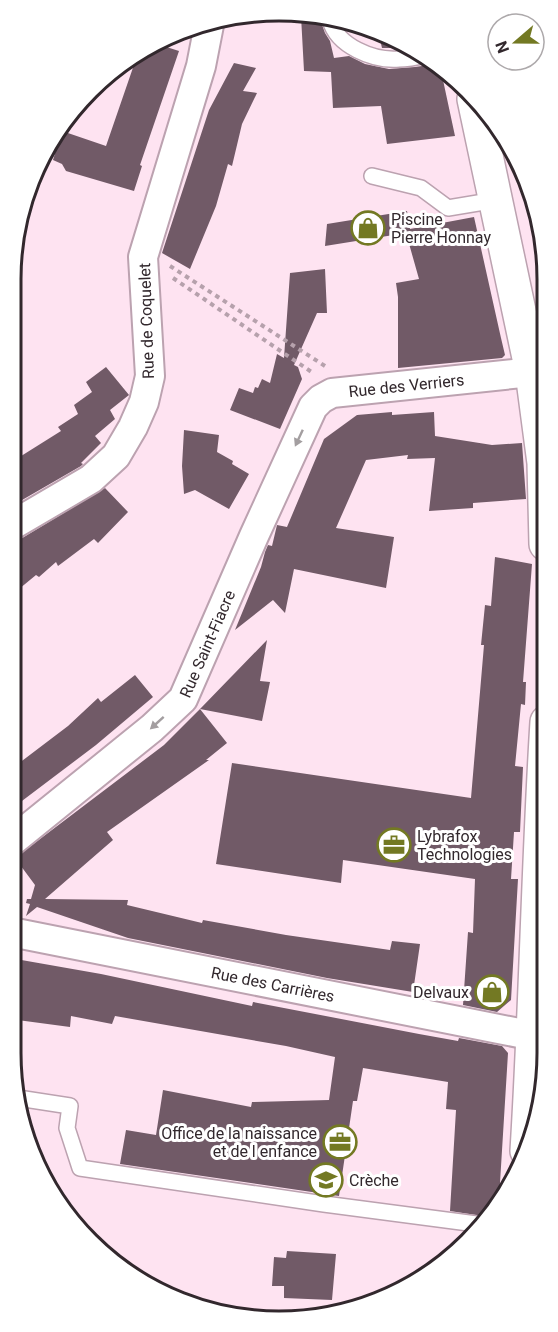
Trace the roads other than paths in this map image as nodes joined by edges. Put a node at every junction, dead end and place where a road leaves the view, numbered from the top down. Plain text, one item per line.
1 (332, 27) edge
2 (208, 31) edge
3 (411, 58) edge
4 (477, 114) edge
5 (372, 176) dead end
6 (496, 200) junction
7 (532, 372) junction
8 (332, 393) joint
9 (537, 410) edge
10 (21, 520) edge
11 (21, 833) edge
12 (21, 934) edge
13 (537, 944) edge
14 (534, 1036) junction
15 (25, 1099) edge
16 (529, 1115) edge
17 (473, 1223) edge

1 - 3 lane
2 - 10 street, Rue de Coquelet
4 - 6 street
5 - 6 lane
6 - 7 street
7 - 8 street, Rue des Verriers
7 - 9 street
8 -> 11 street, Rue Saint-Fiacre
12 - 14 street, Rue des Carrières
13 - 14 street
14 - 16 street
15 - 17 lane

